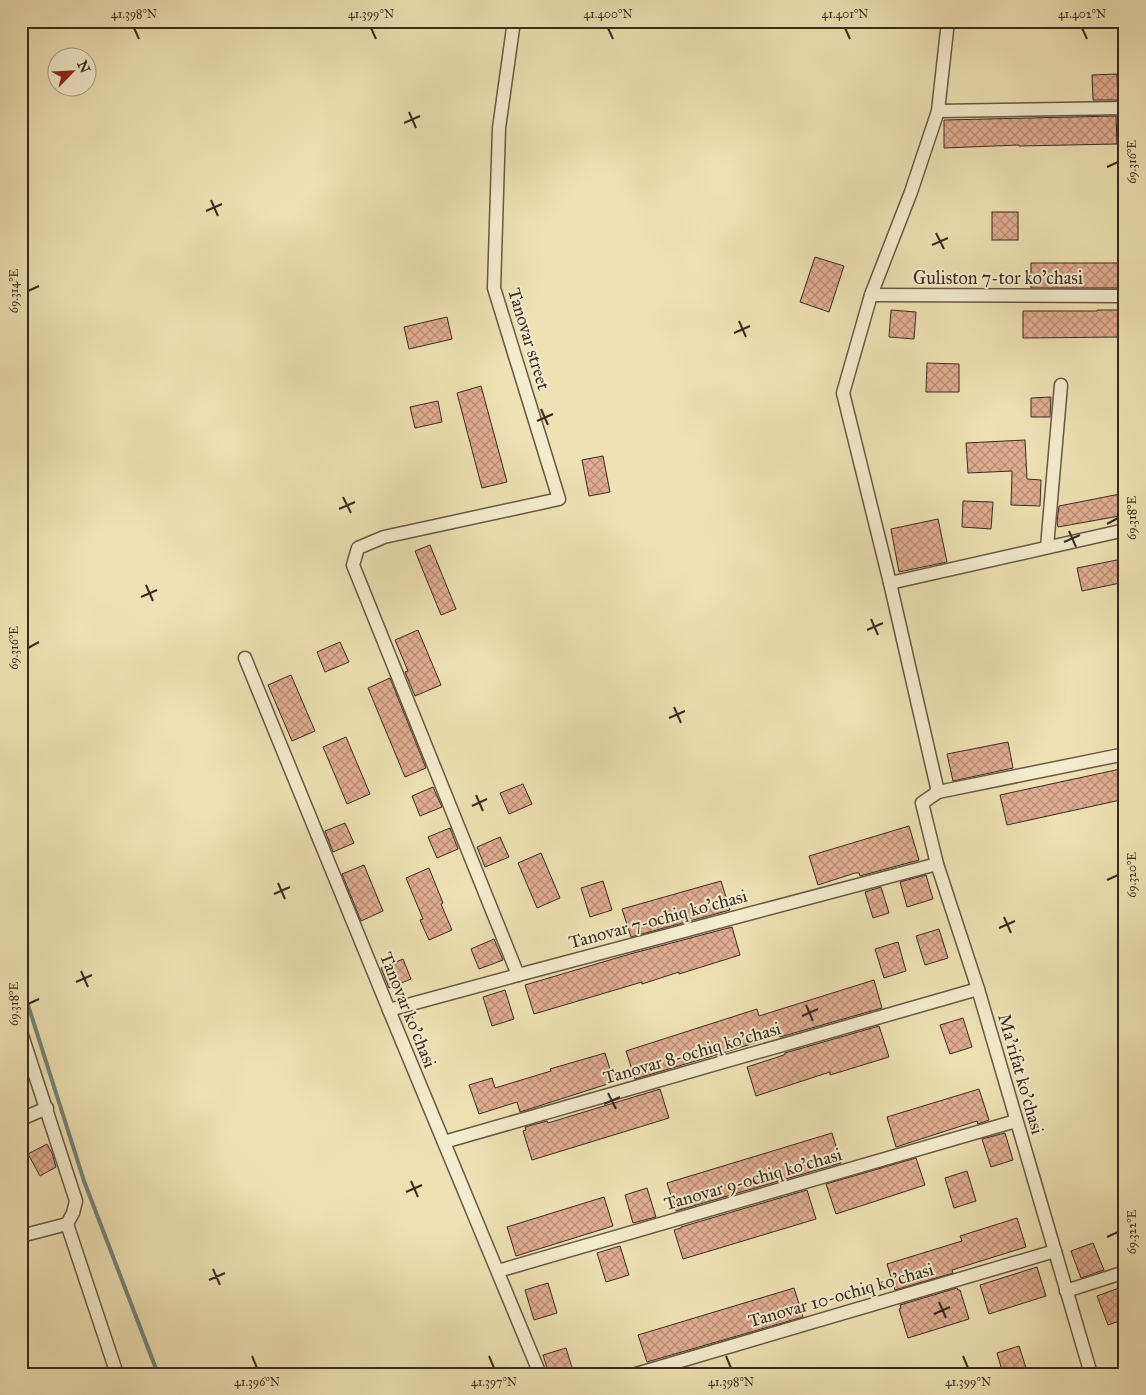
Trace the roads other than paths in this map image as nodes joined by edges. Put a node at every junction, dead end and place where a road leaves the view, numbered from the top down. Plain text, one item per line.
1 (514, 21) edge
2 (948, 21) edge
3 (1125, 108) edge
4 (938, 111) junction
5 (871, 295) junction
6 (1125, 296) edge
7 (1062, 386) dead end
8 (1125, 530) edge
9 (1047, 547) junction
10 (890, 583) junction
11 (245, 658) dead end
12 (1125, 754) edge
13 (938, 792) junction
14 (937, 864) junction
15 (518, 975) junction
16 (978, 989) junction
17 (389, 1010) junction
18 (21, 1032) edge
19 (47, 1108) junction
20 (21, 1119) edge
21 (1016, 1121) junction
22 (444, 1142) junction
23 (67, 1224) junction
24 (21, 1236) edge
25 (1056, 1251) junction
26 (498, 1271) junction
27 (1125, 1272) edge
28 (1066, 1291) junction
29 (117, 1374) edge
30 (540, 1374) edge
31 (636, 1374) edge
32 (1091, 1374) edge

1 - 15 street, Tanovar street
2 - 4 street
3 - 4 street
4 - 5 street
5 - 6 street, Guliston 7-tor ko'chasi
5 - 10 street
7 - 9 street
8 - 9 street
9 - 10 street
10 - 13 street
11 - 17 street, Tanovar ko'chasi
12 - 13 street
13 - 14 street, Ma'rifat ko'chasi
14 - 15 street, Tanovar 7-ochiq ko'chasi
14 - 16 street, Ma'rifat ko'chasi
15 - 17 street, Tanovar 7-ochiq ko'chasi
16 - 21 street, Ma'rifat ko'chasi
16 - 22 street, Tanovar 8-ochiq ko'chasi
17 - 22 street, Tanovar ko'chasi
18 - 19 street
19 - 20 street
19 - 23 street
21 - 25 street, Ma'rifat ko'chasi
21 - 26 street, Tanovar 9-ochiq ko'chasi
22 - 26 street, Tanovar ko'chasi
23 - 24 street
23 - 29 street
25 - 28 street, Ma'rifat ko'chasi
25 - 31 street, Tanovar 10-ochiq ko'chasi
26 - 30 street, Tanovar ko'chasi
27 - 28 street
28 - 32 street, Ma'rifat ko'chasi

